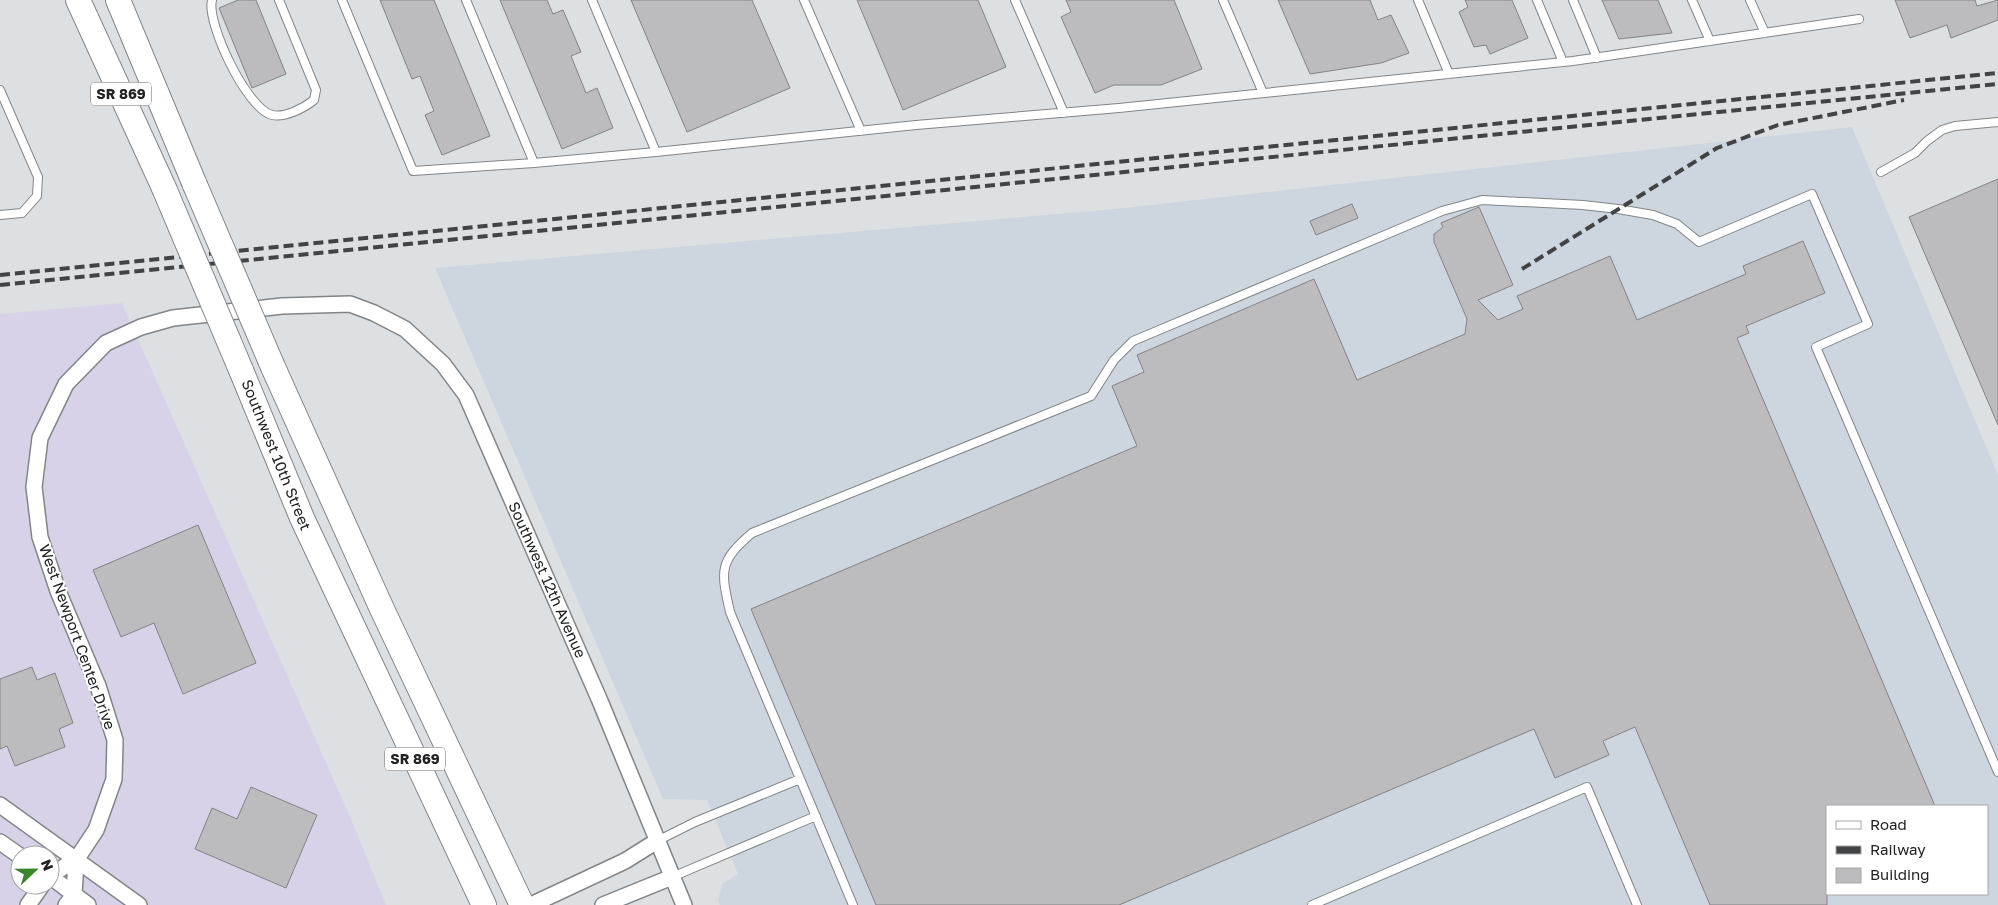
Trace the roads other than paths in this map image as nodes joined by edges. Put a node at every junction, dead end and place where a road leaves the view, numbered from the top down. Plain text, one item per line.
1 (78, 0) edge
2 (118, 0) edge
3 (212, 0) edge
4 (279, 0) edge
5 (342, 0) edge
6 (466, 0) edge
7 (592, 0) edge
8 (804, 0) edge
9 (1015, 0) edge
10 (1223, 0) edge
11 (1418, 0) edge
12 (1537, 0) edge
13 (1573, 0) edge
14 (1692, 0) edge
15 (1750, 0) edge
16 (1859, 19) dead end
17 (1764, 33) junction
18 (1710, 41) junction
19 (1597, 58) junction
20 (1563, 62) junction
21 (1449, 74) junction
22 (0, 90) edge
23 (1263, 93) junction
24 (1064, 112) junction
25 (1998, 122) edge
26 (861, 131) junction
27 (656, 152) junction
28 (534, 164) junction
29 (1881, 172) dead end
30 (0, 216) edge
31 (350, 304) joint
32 (1998, 772) edge
33 (800, 779) junction
34 (0, 805) edge
35 (816, 816) junction
36 (657, 841) junction
37 (76, 860) junction
38 (60, 870) edge
39 (672, 877) junction
40 (60, 888) edge
41 (70, 900) edge
42 (88, 905) edge
43 (139, 905) edge
44 (484, 905) edge
45 (522, 905) edge
46 (531, 905) edge
47 (604, 905) edge
48 (684, 905) edge
49 (853, 905) edge
50 (1312, 905) edge
51 (1638, 905) edge

1 - 44 main road, Southwest 10th Street / SR 869, bridge
2 - 45 main road, Southwest 10th Street / SR 869, bridge
3 - 4 lane
5 - 28 lane
6 - 28 lane
7 - 27 lane
8 - 26 lane
9 - 24 lane
10 - 23 lane
11 - 21 lane
12 - 20 lane
13 - 19 lane
14 - 18 lane
15 - 17 lane
16 - 17 lane
17 - 18 lane
18 - 19 lane
19 - 20 lane
20 - 21 lane
21 - 23 lane
22 - 30 lane
23 - 24 lane
24 - 26 lane
25 - 29 lane
26 - 27 lane
27 - 28 lane
31 - 36 street, Southwest 12th Avenue
31 - 37 street, West Newport Center Drive
32 - 33 lane
33 - 35 lane
33 - 36 lane
34 - 37 street
35 - 39 lane
35 - 49 lane
36 - 39 street, Southwest 12th Avenue
36 - 46 street
37 - 38 street
37 - 41 street
37 - 43 street
39 - 47 street
39 - 48 street, Southwest 12th Avenue
40 - 41 street
41 - 42 street
50 - 51 lane

